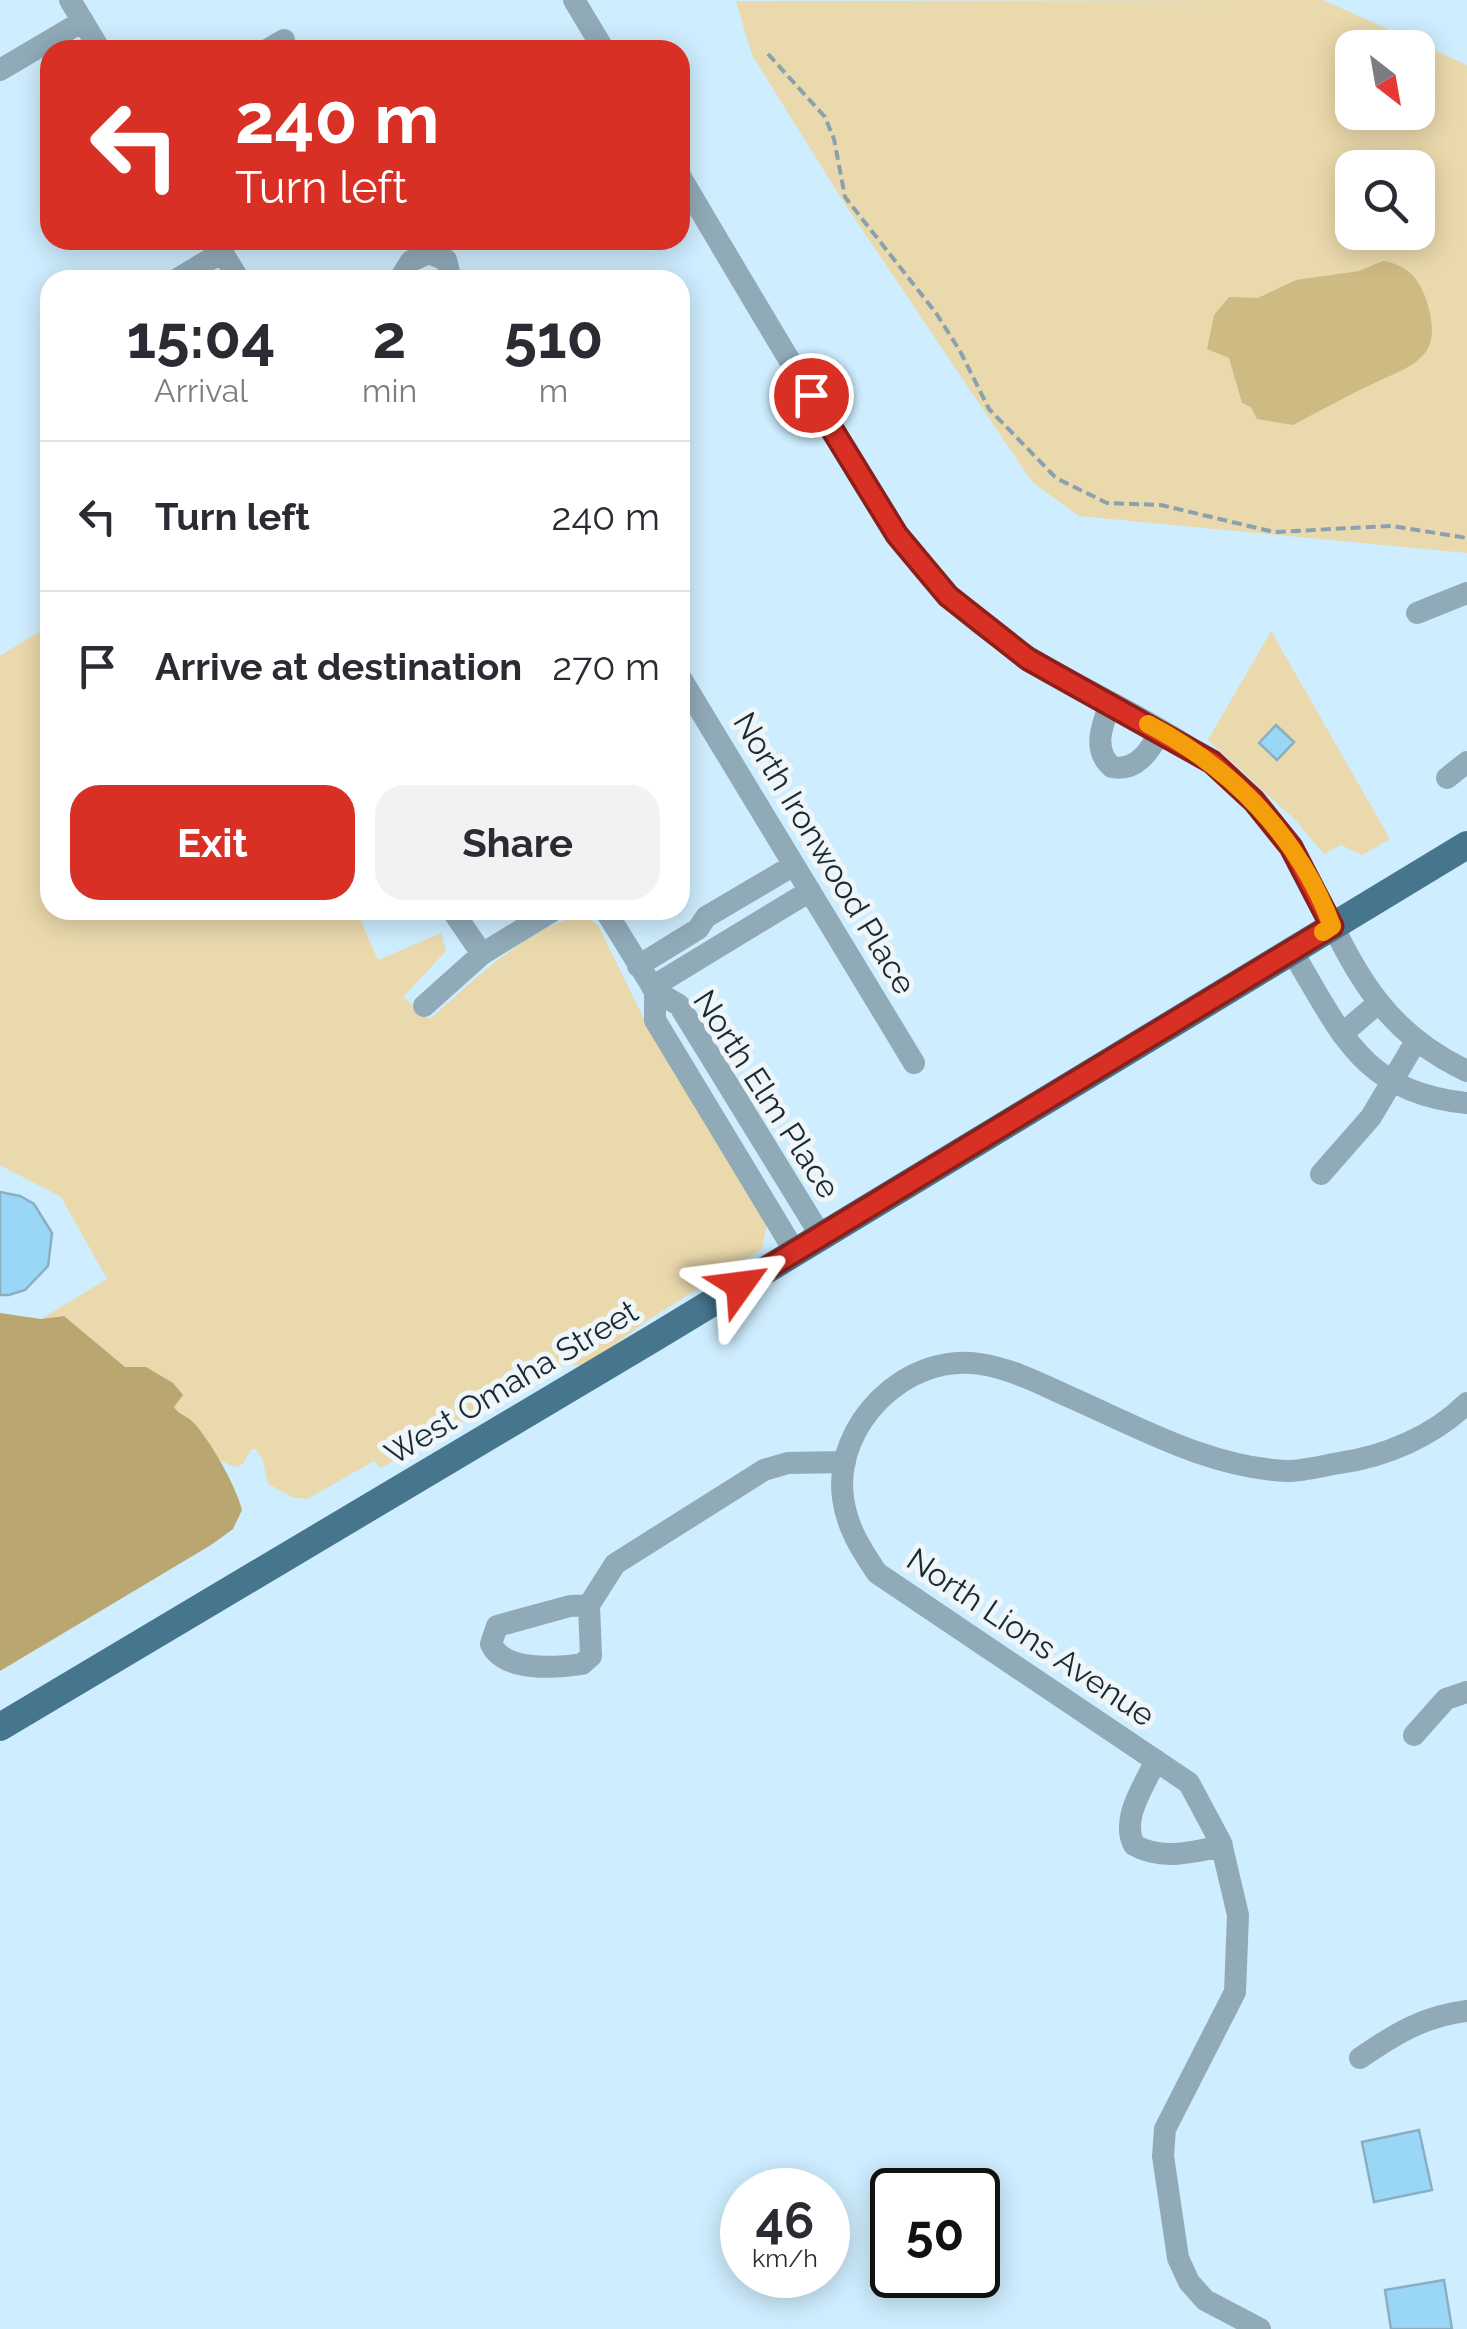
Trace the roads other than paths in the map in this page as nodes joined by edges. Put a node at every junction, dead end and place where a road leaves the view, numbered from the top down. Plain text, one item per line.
1 (70, 0) edge
2 (574, 0) edge
3 (83, 21) junction
4 (51, 40) edge
5 (94, 40) edge
6 (598, 40) edge
7 (40, 46) edge
8 (0, 70) edge
9 (690, 193) edge
10 (213, 250) edge
11 (188, 270) edge
12 (405, 270) edge
13 (448, 270) edge
14 (1464, 601) edge
15 (1417, 613) dead end
16 (690, 693) edge
17 (1110, 704) junction
18 (1161, 731) junction
19 (1467, 762) edge
20 (1448, 778) dead end
21 (1467, 845) edge
22 (794, 865) junction
23 (810, 891) junction
24 (459, 920) edge
25 (538, 920) edge
26 (611, 920) edge
27 (1332, 926) junction
28 (1292, 950) junction
29 (482, 954) junction
30 (638, 966) junction
31 (654, 989) junction
32 (1377, 1004) junction
33 (424, 1006) dead end
34 (1342, 1034) junction
35 (1416, 1041) junction
36 (914, 1063) dead end
37 (1467, 1071) edge
38 (1391, 1082) junction
39 (1467, 1103) edge
40 (1322, 1174) dead end
41 (820, 1236) junction
42 (795, 1252) junction
43 (1467, 1403) edge
44 (846, 1458) junction
45 (589, 1605) dead end
46 (1467, 1692) edge
47 (0, 1727) edge
48 (1414, 1735) dead end
49 (1156, 1760) junction
50 (1222, 1846) junction
51 (1467, 2011) edge
52 (1360, 2058) dead end
53 (1260, 2329) edge

1 - 3 street
2 - 6 street
3 - 4 street
3 - 5 street
7 - 8 street
9 - 17 street
10 - 11 street
12 - 13 street
14 - 15 street
16 - 22 street, North Ironwood Place
17 - 18 street
17 - 18 street
18 - 27 street
19 - 20 street
21 - 27 main road, West Omaha Street
22 - 23 street, North Ironwood Place
22 - 30 street
23 - 31 street
23 - 36 street, North Ironwood Place
24 - 29 street
25 - 29 street
26 - 30 street, North Elm Place
27 - 28 main road, West Omaha Street
27 - 32 street
28 - 34 street
28 - 41 main road, West Omaha Street
29 - 33 street
30 - 31 street, North Elm Place
31 - 41 street, North Elm Place
31 - 42 street, North Elm Place
32 - 34 street
32 - 35 street
34 - 38 street
35 - 37 street
35 - 38 street
38 - 39 street
38 - 40 street
41 - 42 main road, West Omaha Street
42 - 47 main road, West Omaha Street
43 - 44 street
44 - 45 street
44 - 49 street, North Lions Avenue
46 - 48 street
49 - 50 street, North Lions Avenue
49 - 50 street, North Lions Avenue
50 - 53 street, North Lions Avenue
51 - 52 street

